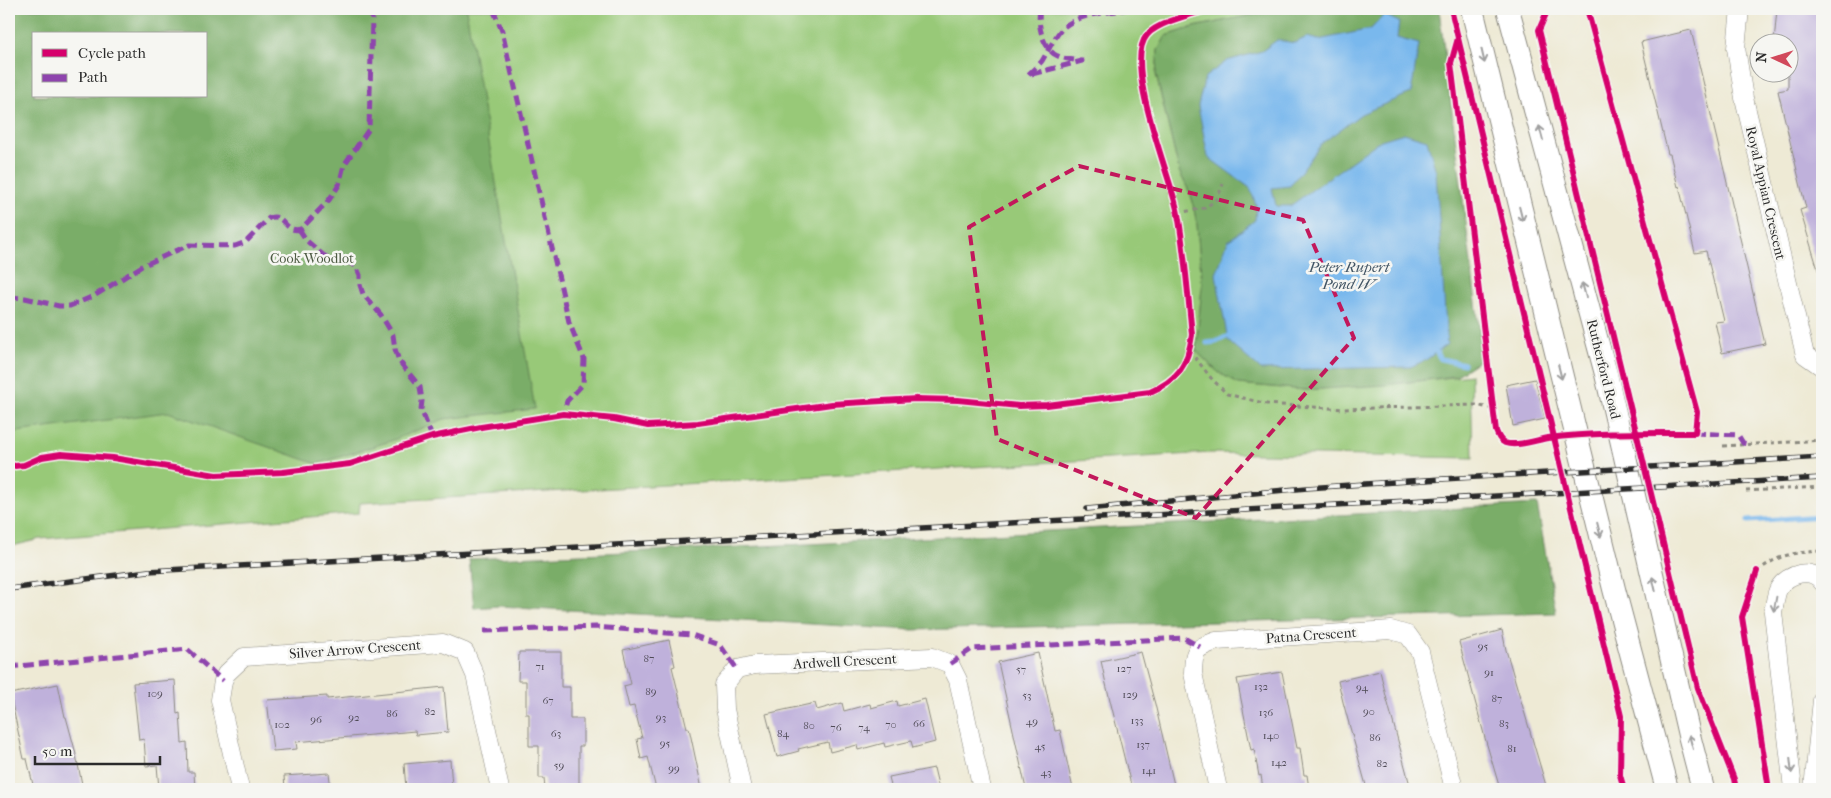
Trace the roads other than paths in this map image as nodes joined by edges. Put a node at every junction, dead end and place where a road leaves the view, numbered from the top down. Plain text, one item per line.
1 (1472, 9) edge
2 (1508, 9) edge
3 (1740, 9) edge
4 (1822, 367) edge
5 (1822, 582) edge
6 (1822, 700) edge
7 (240, 789) edge
8 (500, 789) edge
9 (742, 789) edge
10 (982, 789) edge
11 (1218, 789) edge
12 (1454, 789) edge
13 (1667, 789) edge
14 (1704, 789) edge
15 (1793, 789) edge
16 (1813, 789) edge

1 -> 13 main road
14 -> 2 main road, Rutherford Road
3 - 4 street, Royal Appian Crescent
5 -> 15 street
6 - 16 street
7 - 8 street, Silver Arrow Crescent
9 - 10 street, Ardwell Crescent
11 - 12 street, Patna Crescent

